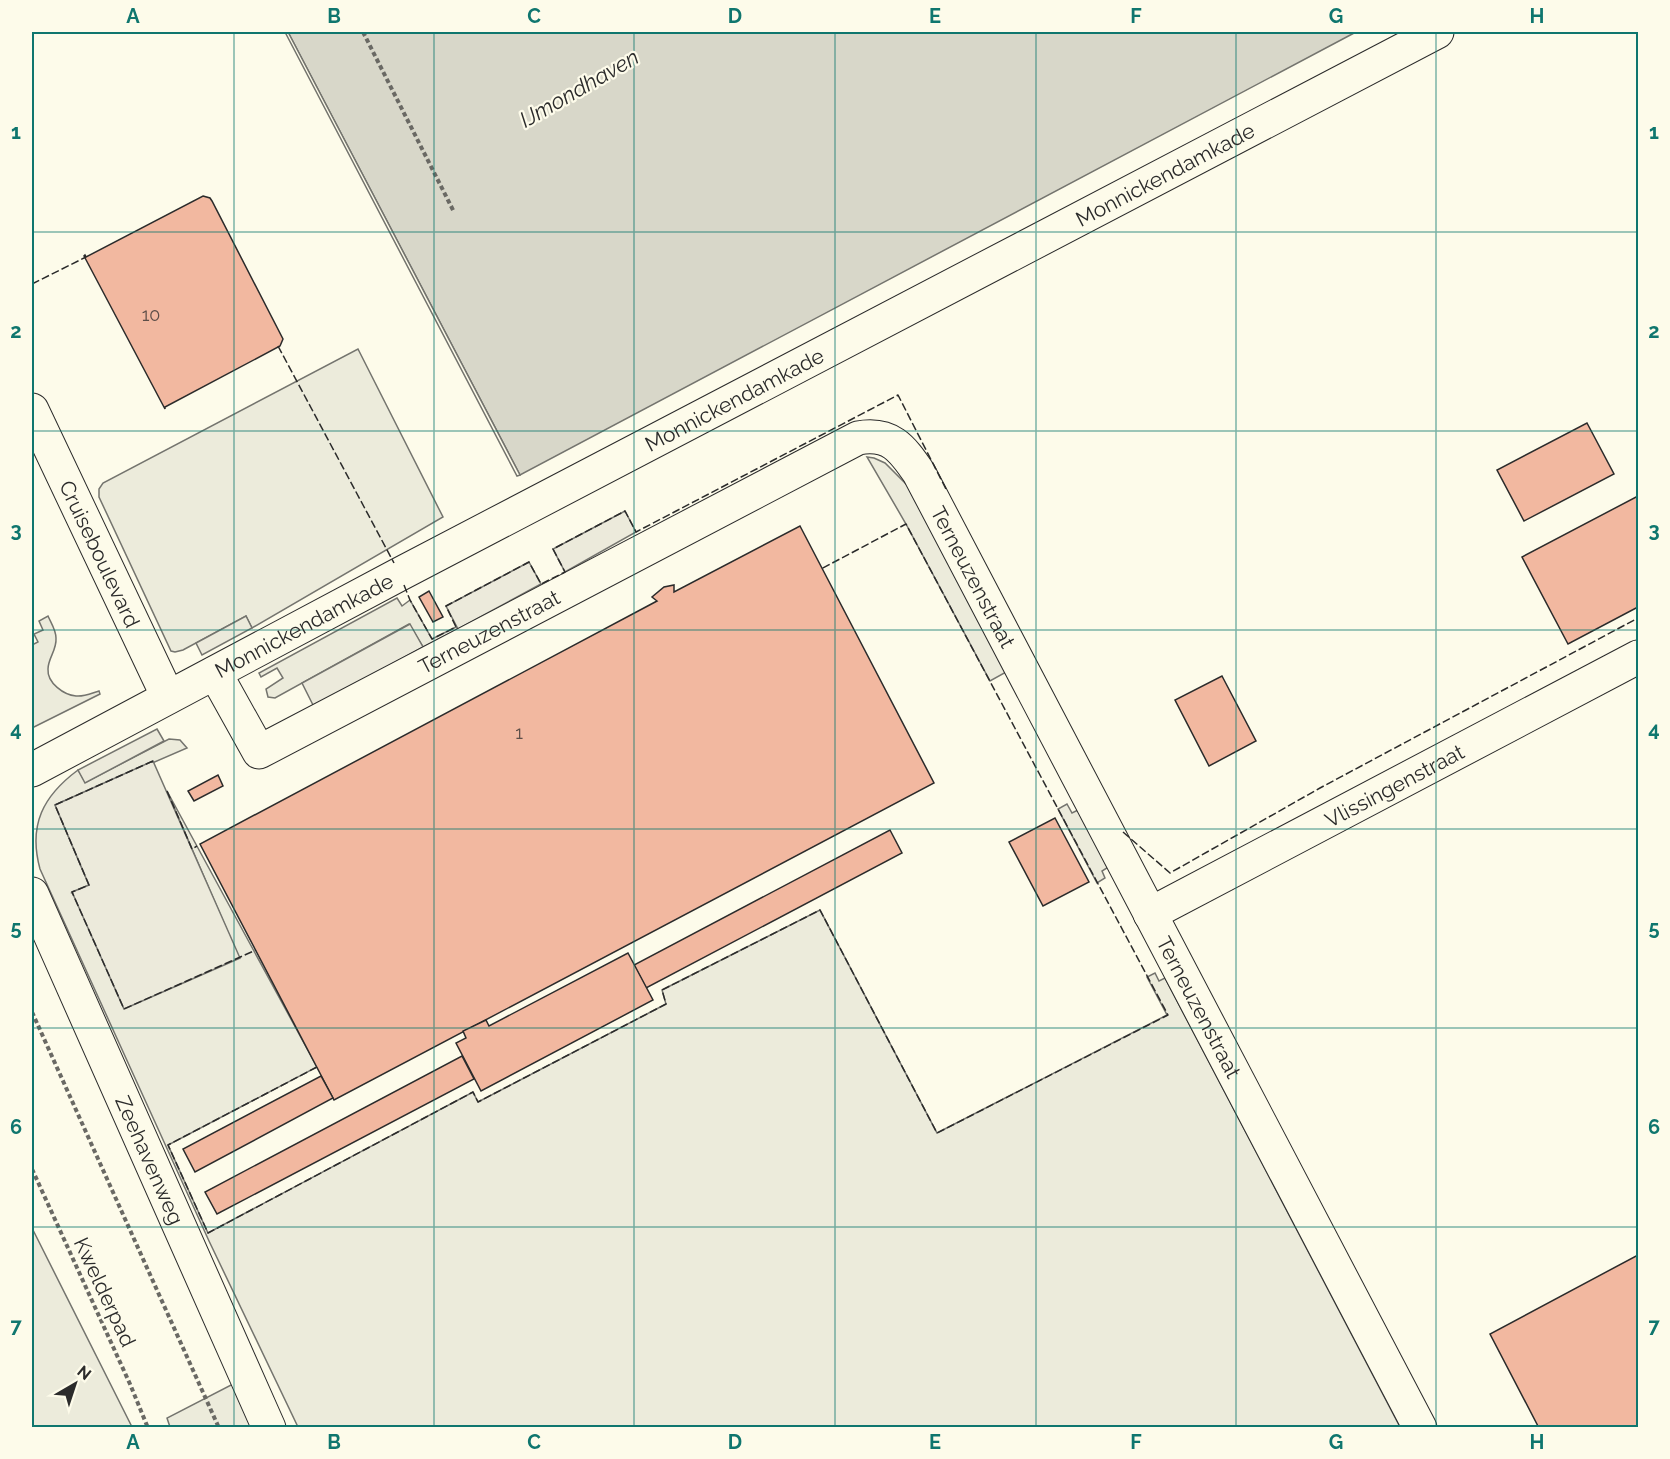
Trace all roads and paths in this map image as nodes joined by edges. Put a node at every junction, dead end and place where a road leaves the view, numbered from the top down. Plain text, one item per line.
1 (363, 32) edge
2 (1437, 32) edge
3 (454, 212) dead end
4 (32, 410) edge
5 (1638, 657) edge
6 (215, 673) junction
7 (168, 697) junction
8 (32, 770) edge
9 (32, 894) edge
10 (1150, 914) junction
11 (32, 1011) edge
12 (32, 1169) edge
13 (148, 1428) edge
14 (219, 1428) edge
15 (269, 1428) edge
16 (1420, 1428) edge

1 - 3 path
2 - 6 street, Monnickendamkade
4 - 7 street, Cruiseboulevard
5 - 10 street, Vlissingenstraat
6 - 7 street, Monnickendamkade
6 - 10 street, Terneuzenstraat
7 - 8 street, Monnickendamkade
9 - 15 street, Zeehavenweg
10 - 16 street, Terneuzenstraat
11 - 14 path
12 - 13 path, Kwelderpad

